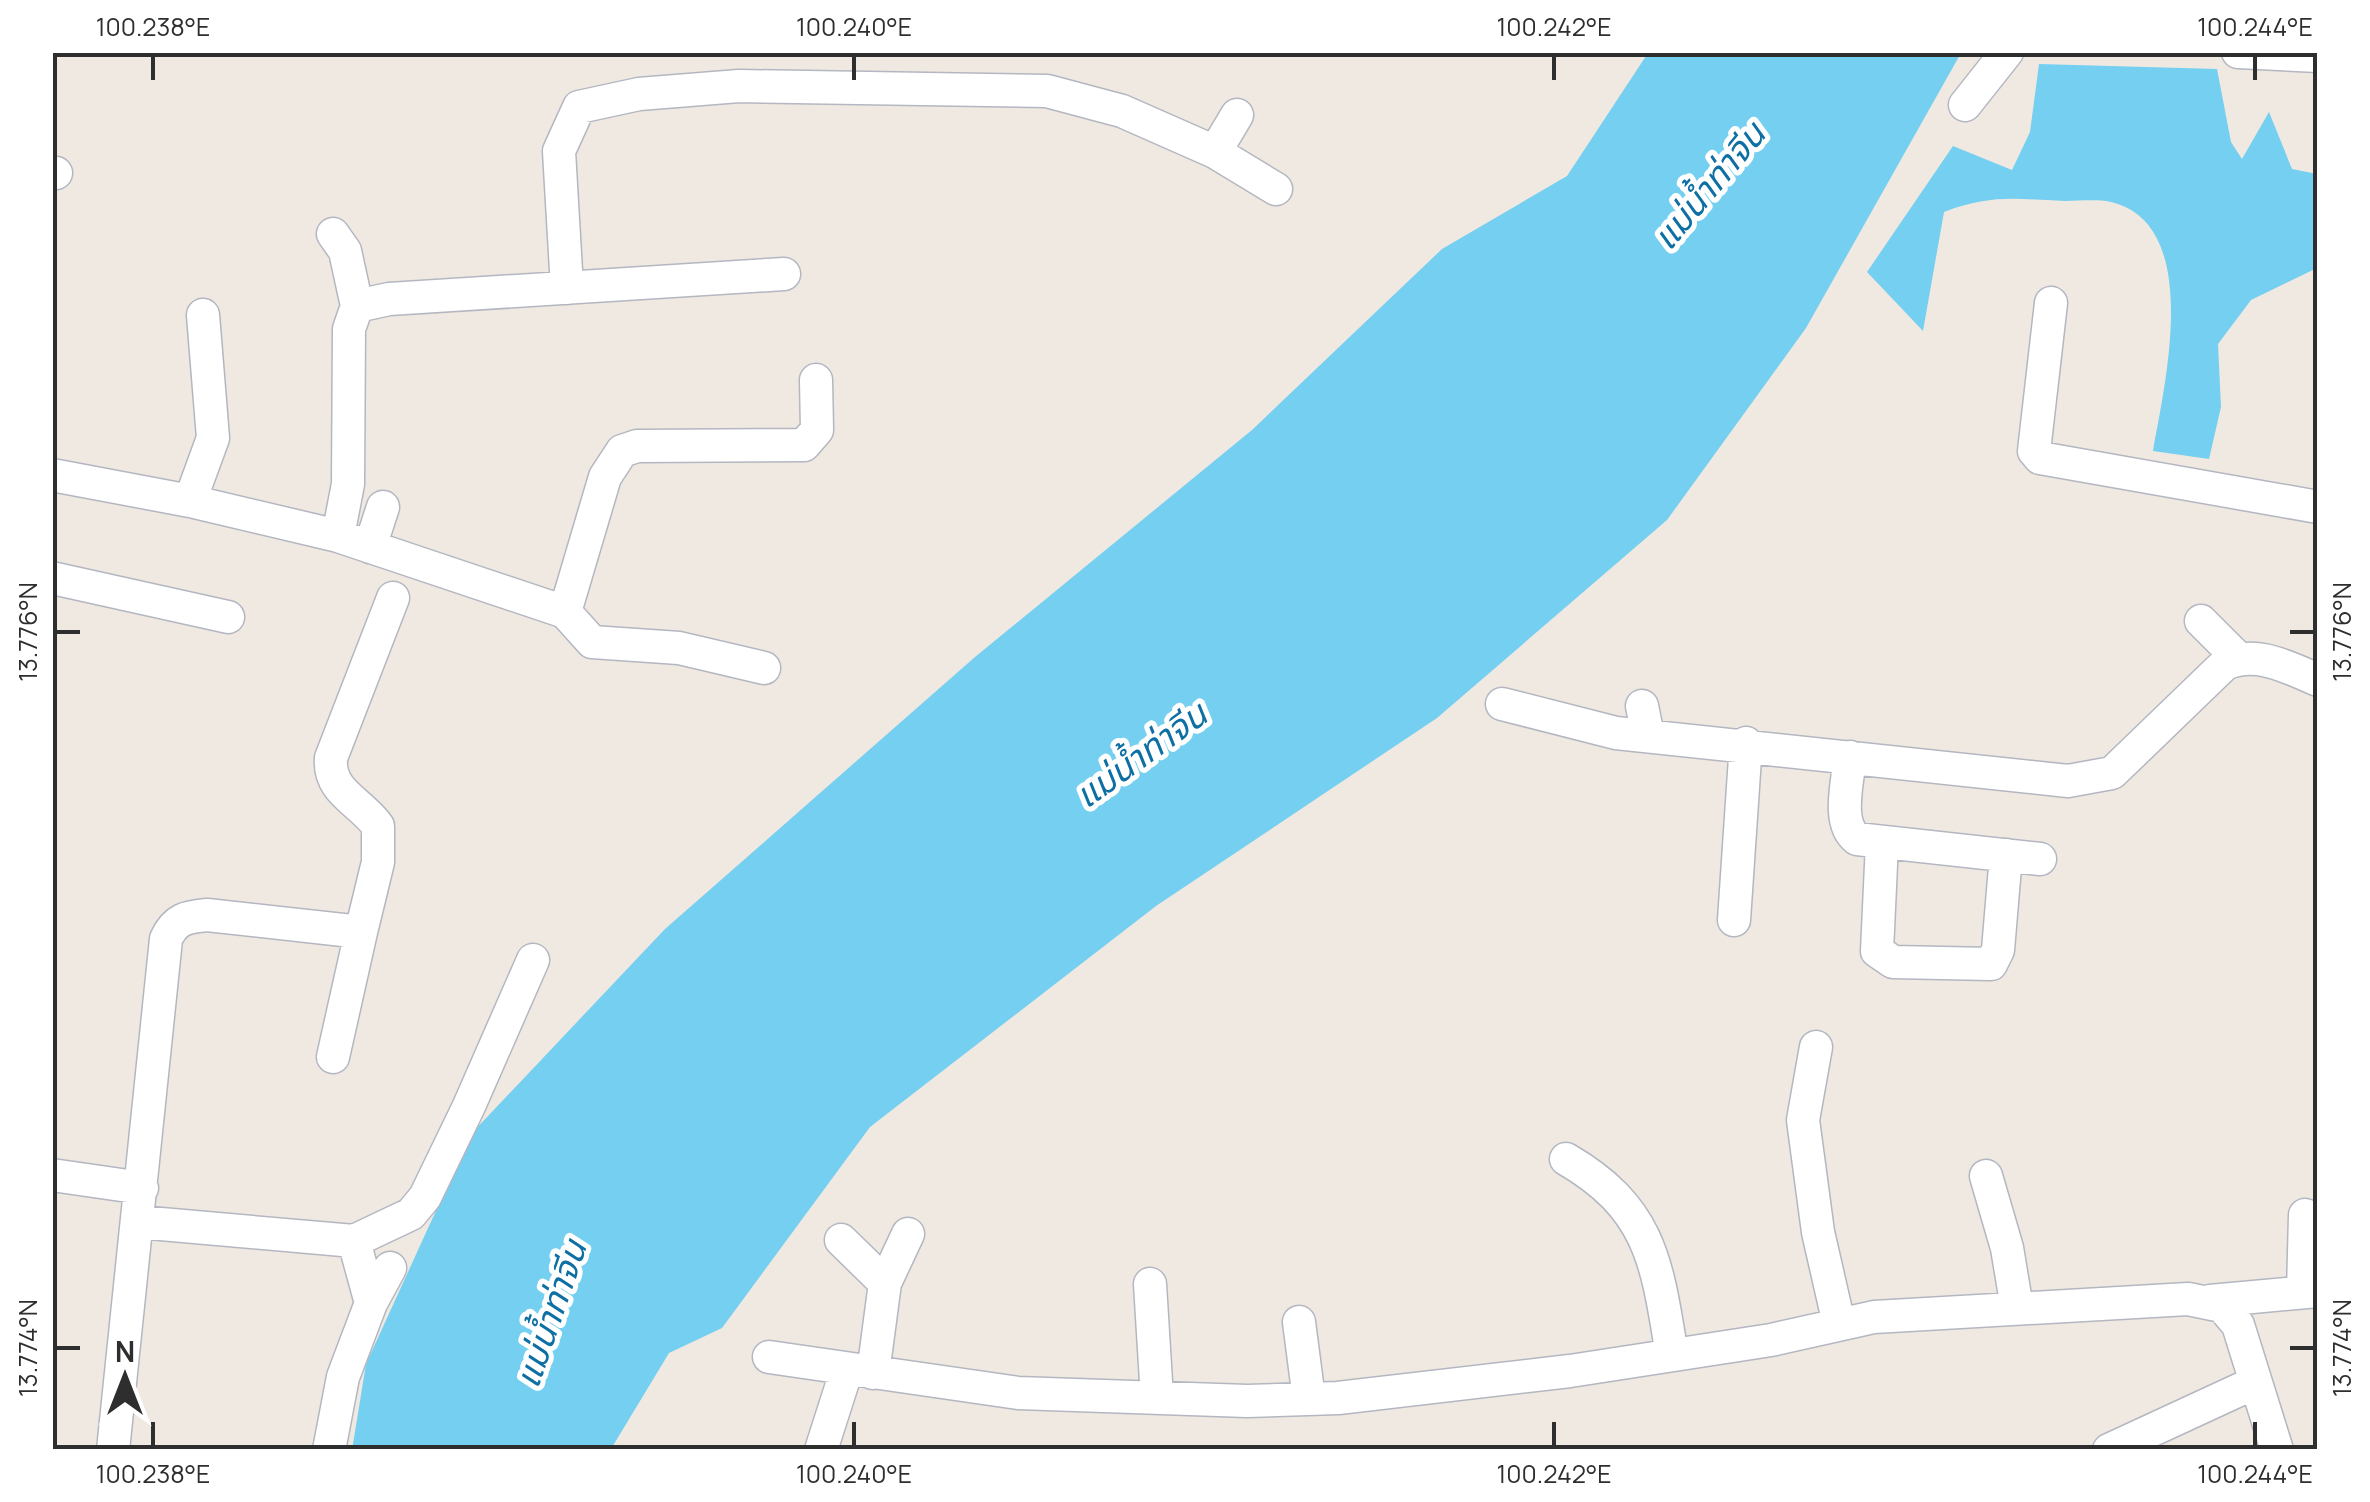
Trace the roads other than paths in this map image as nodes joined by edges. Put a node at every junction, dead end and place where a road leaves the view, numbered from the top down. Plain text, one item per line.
1 (2007, 52) edge
2 (2238, 52) edge
3 (2318, 56) edge
4 (1965, 105) dead end
5 (1237, 115) dead end
6 (1215, 152) junction
7 (1276, 188) dead end
8 (333, 234) dead end
9 (784, 274) dead end
10 (566, 288) junction
11 (2051, 302) dead end
12 (358, 306) junction
13 (203, 315) dead end
14 (816, 380) dead end
15 (52, 474) edge
16 (190, 501) junction
17 (383, 507) dead end
18 (2318, 507) edge
19 (338, 536) junction
20 (370, 546) junction
21 (52, 578) edge
22 (393, 598) dead end
23 (565, 612) junction
24 (228, 617) dead end
25 (2200, 621) dead end
26 (2238, 658) junction
27 (764, 668) dead end
28 (2318, 680) edge
29 (1502, 704) dead end
30 (1746, 743) junction
31 (1850, 757) junction
32 (1882, 843) junction
33 (2006, 856) junction
34 (2040, 859) dead end
35 (1734, 920) dead end
36 (361, 932) junction
37 (533, 960) dead end
38 (1816, 1047) dead end
39 (332, 1057) dead end
40 (1566, 1159) dead end
41 (52, 1175) edge
42 (1986, 1176) dead end
43 (142, 1188) junction
44 (2305, 1215) dead end
45 (138, 1222) junction
46 (908, 1234) dead end
47 (841, 1240) dead end
48 (354, 1242) junction
49 (390, 1268) dead end
50 (885, 1283) junction
51 (1150, 1284) dead end
52 (2310, 1291) edge
53 (2210, 1301) junction
54 (371, 1303) junction
55 (2017, 1308) junction
56 (1299, 1322) dead end
57 (1839, 1324) junction
58 (1672, 1355) junction
59 (769, 1357) dead end
60 (860, 1371) junction
61 (2254, 1383) junction
62 (1157, 1398) junction
63 (1309, 1399) junction
64 (113, 1450) edge
65 (329, 1450) edge
66 (821, 1450) edge
67 (2109, 1450) edge
68 (2277, 1450) edge

1 - 4 street
2 - 3 street
5 - 6 street
6 - 7 street
6 - 10 street
8 - 12 street
9 - 10 street
10 - 12 street
11 - 18 street
12 - 19 street
13 - 16 street
14 - 23 street
15 - 16 street
16 - 19 street
17 - 20 street
19 - 20 street
20 - 23 street
21 - 24 street
22 - 36 street
23 - 27 street
25 - 26 street
26 - 28 street
26 - 31 street
29 - 30 street
30 - 31 street
30 - 35 street
31 - 32 street
32 - 33 street
32 - 33 street
33 - 34 street
36 - 39 street
36 - 43 street
37 - 48 street
38 - 57 street
40 - 58 street
41 - 43 street
42 - 55 street
43 - 45 street
44 - 52 street
45 - 48 street
45 - 64 street
46 - 50 street
47 - 50 street
48 - 54 street
49 - 54 street
50 - 60 street
51 - 62 street
52 - 53 street
53 - 55 street
53 - 61 street
54 - 65 street
55 - 57 street
56 - 63 street
57 - 58 street
58 - 63 street
59 - 60 street
60 - 62 street
60 - 66 street
61 - 67 street
61 - 68 street
62 - 63 street

